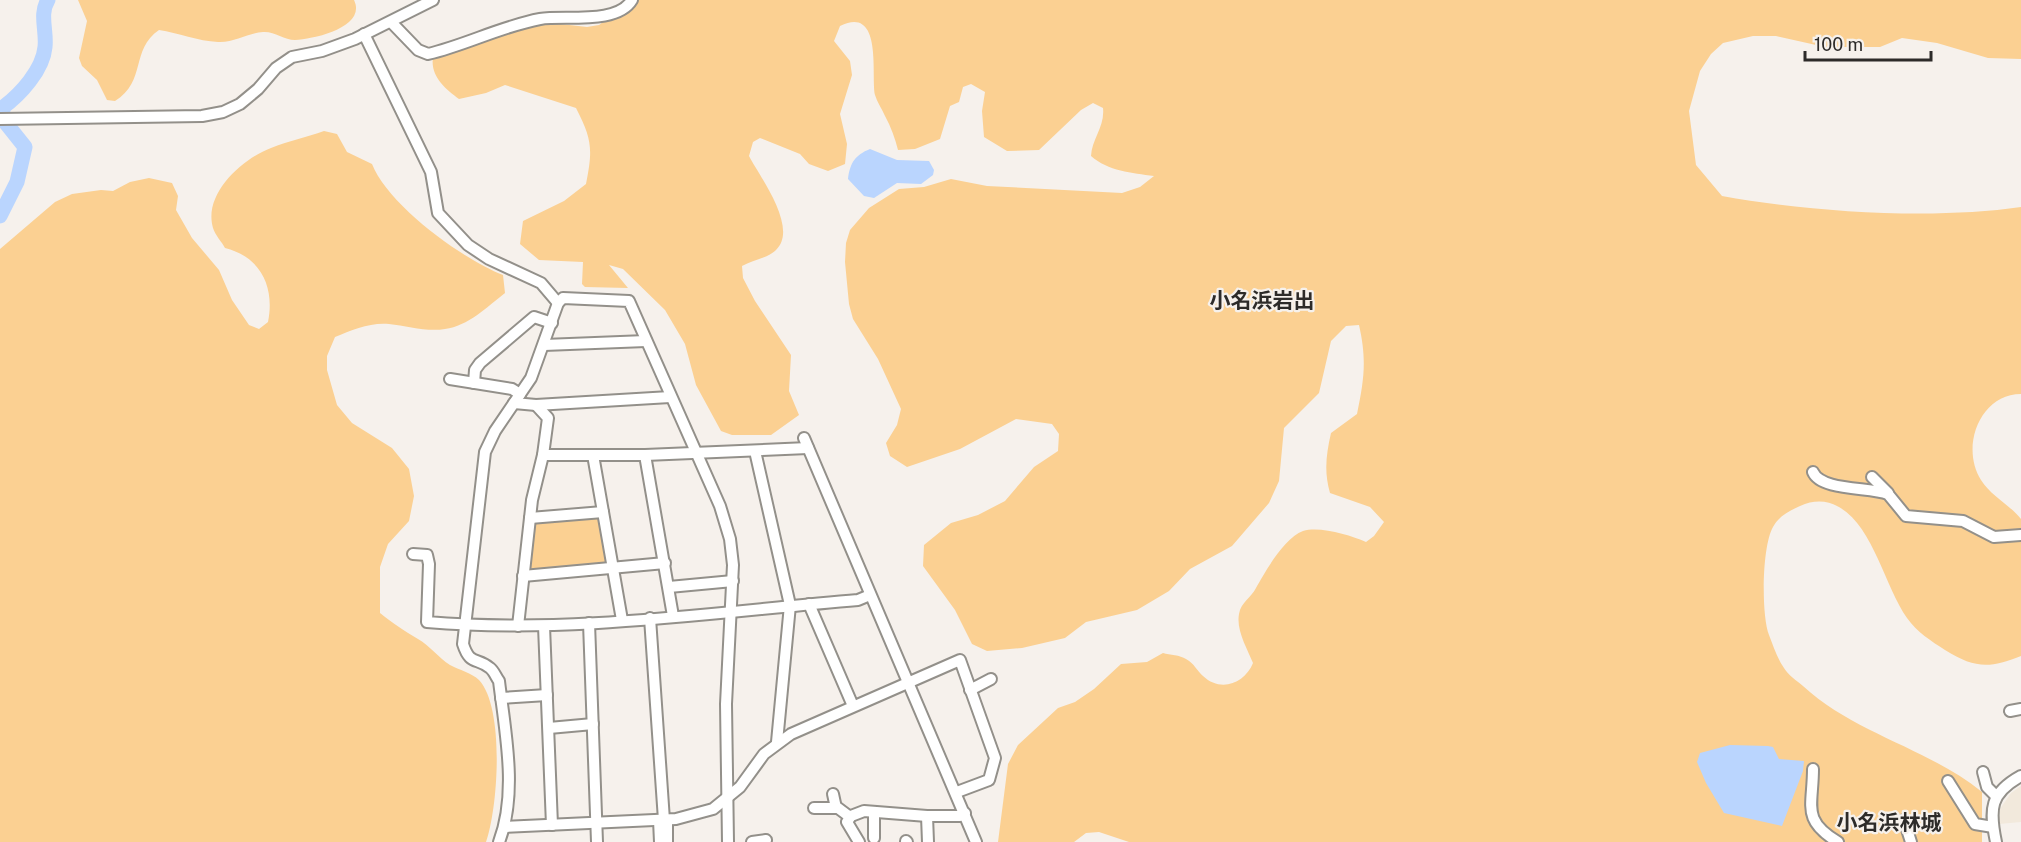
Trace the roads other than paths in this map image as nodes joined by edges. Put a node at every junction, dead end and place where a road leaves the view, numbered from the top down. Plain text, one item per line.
1 (433, 0) edge
2 (632, 0) edge
3 (391, 22) junction
4 (364, 34) junction
5 (0, 119) edge
6 (558, 303) junction
7 (552, 323) junction
8 (646, 340) junction
9 (544, 345) junction
10 (450, 379) dead end
11 (474, 383) junction
12 (670, 397) junction
13 (517, 398) junction
14 (536, 405) junction
15 (755, 451) junction
16 (696, 453) junction
17 (543, 455) junction
18 (593, 455) junction
19 (645, 455) junction
20 (1813, 472) dead end
21 (1872, 477) dead end
22 (1888, 494) junction
23 (603, 512) junction
24 (530, 518) junction
25 (2021, 535) edge
26 (413, 554) dead end
27 (664, 563) junction
28 (613, 567) junction
29 (523, 576) junction
30 (733, 581) junction
31 (669, 587) junction
32 (870, 595) junction
33 (809, 604) junction
34 (790, 605) junction
35 (731, 611) junction
36 (673, 616) junction
37 (650, 618) junction
38 (622, 620) junction
39 (589, 623) junction
40 (464, 625) junction
41 (518, 626) junction
42 (544, 626) junction
43 (991, 679) dead end
44 (908, 682) junction
45 (970, 690) junction
46 (547, 695) junction
47 (501, 698) junction
48 (853, 706) junction
49 (593, 724) junction
50 (549, 728) junction
51 (777, 742) junction
52 (1813, 769) dead end
53 (1983, 772) dead end
54 (2021, 776) edge
55 (1948, 781) dead end
56 (957, 792) junction
57 (833, 794) dead end
58 (1996, 796) junction
59 (728, 800) junction
60 (814, 808) dead end
61 (836, 808) junction
62 (874, 812) junction
63 (965, 813) junction
64 (927, 816) junction
65 (850, 817) junction
66 (663, 820) junction
67 (1904, 820) dead end
68 (596, 823) junction
69 (552, 825) junction
70 (505, 827) junction
71 (1993, 827) junction
72 (874, 838) dead end
73 (766, 840) dead end
74 (499, 842) edge
75 (597, 842) edge
76 (660, 842) edge
77 (667, 842) edge
78 (728, 842) edge
79 (752, 842) edge
80 (859, 842) edge
81 (928, 842) edge
82 (976, 842) edge
83 (1838, 842) edge
84 (1911, 842) edge
85 (1996, 842) edge

1 - 3 street
2 - 3 street
3 - 4 street
4 - 5 street
4 - 6 street
6 - 7 street
6 - 8 street
7 - 9 street
7 - 11 street
8 - 9 street
8 - 12 street
9 - 13 street
10 - 11 street
11 - 13 street
12 - 14 street
12 - 16 street
13 - 14 street
13 - 40 street
14 - 17 street
15 - 16 street
15 - 32 street
15 - 34 street
16 - 19 street
16 - 30 street
17 - 18 street
17 - 24 street
18 - 19 street
18 - 23 street
19 - 27 street
20 - 22 street
21 - 22 street
22 - 25 street
23 - 24 street
23 - 28 street
24 - 29 street
26 - 40 street
27 - 28 street
27 - 31 street
28 - 29 street
28 - 38 street
29 - 41 street
30 - 31 street
30 - 35 street
31 - 36 street
32 - 33 street
32 - 44 street
33 - 34 street
33 - 48 street
34 - 35 street
34 - 51 street
35 - 36 street
35 - 59 street
36 - 37 street
37 - 38 street
37 - 66 street
38 - 39 street
39 - 42 street
39 - 49 street
40 - 41 street
40 - 47 street
41 - 42 street
42 - 46 street
43 - 45 street
44 - 45 street
44 - 48 street
44 - 56 street
45 - 56 street
46 - 47 street
46 - 50 street
47 - 70 street
48 - 51 street
49 - 50 street
49 - 68 street
50 - 69 street
51 - 59 street
52 - 83 street
53 - 58 street
54 - 58 street
55 - 71 street
56 - 63 street
57 - 61 street
58 - 71 street
59 - 66 street
59 - 78 street
60 - 61 street
61 - 65 street
62 - 64 street
62 - 65 street
62 - 72 street
63 - 64 street
63 - 82 street
64 - 81 street
65 - 80 street
66 - 68 street
66 - 76 street
66 - 77 street
67 - 84 street
68 - 69 street
68 - 75 street
69 - 70 street
70 - 74 street
71 - 85 street
73 - 79 street

